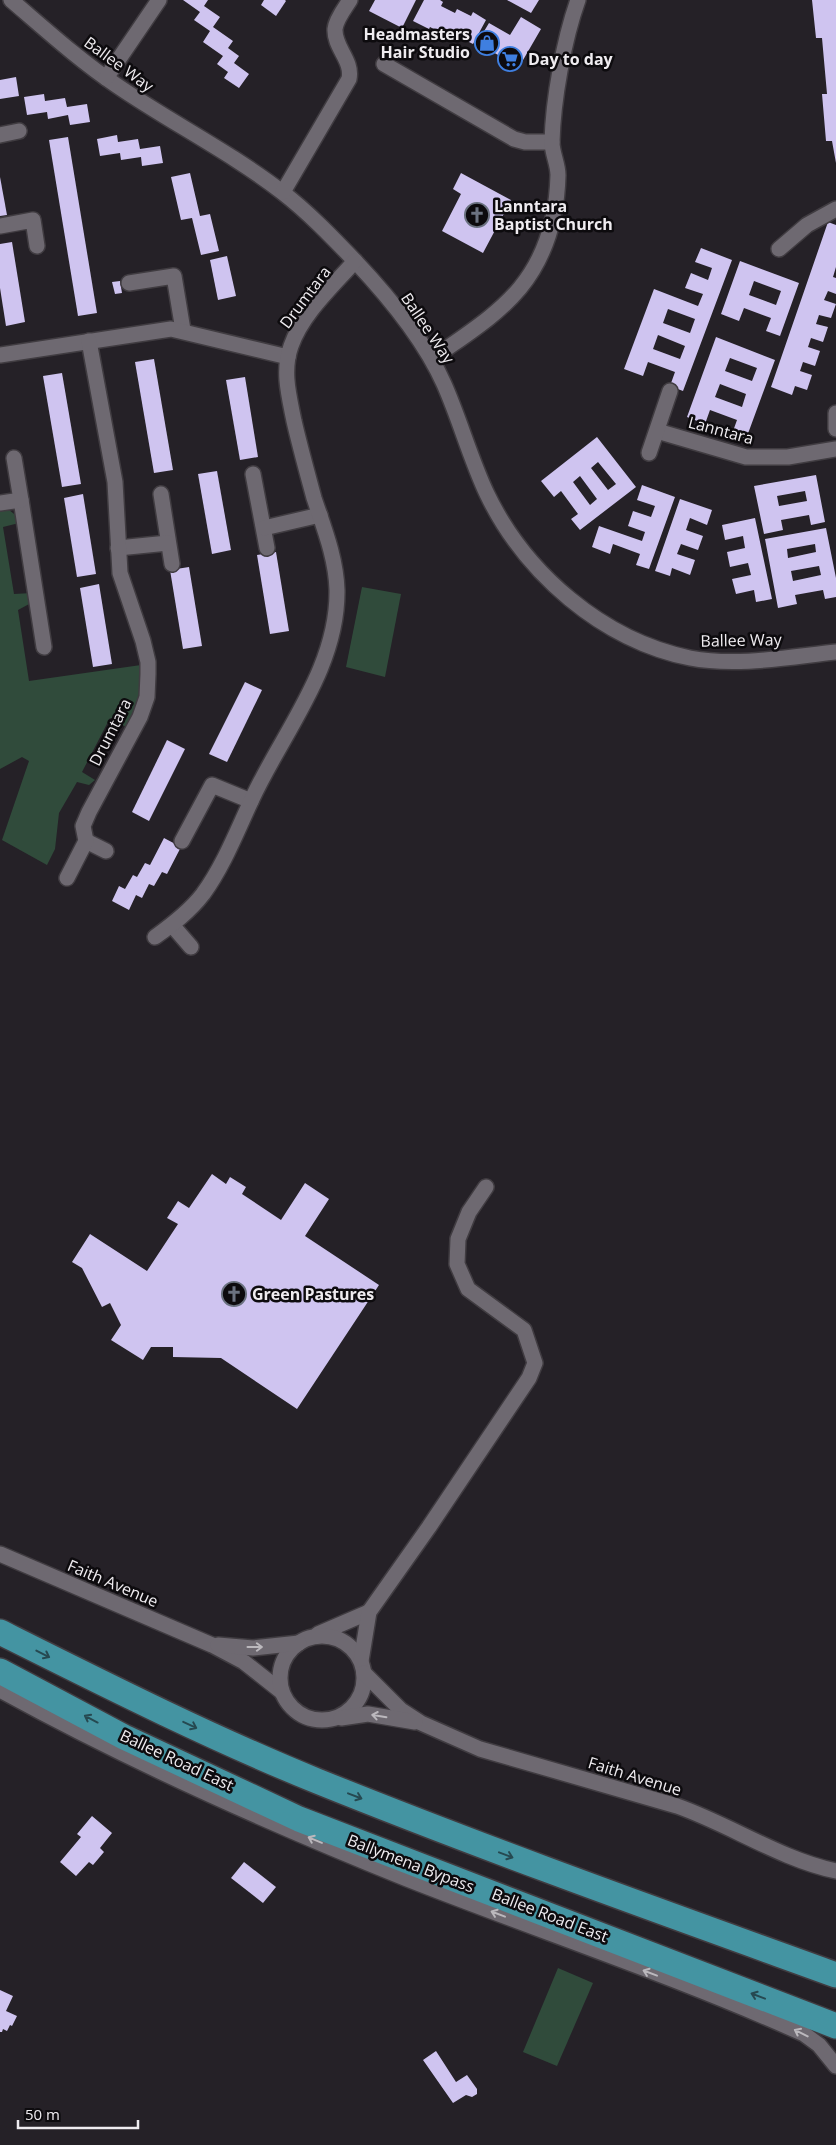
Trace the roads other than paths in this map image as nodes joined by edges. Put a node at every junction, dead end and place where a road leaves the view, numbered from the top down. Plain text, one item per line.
1 (11, 0) edge
2 (159, 0) edge
3 (350, 0) edge
4 (578, 0) edge
5 (384, 64) dead end
6 (106, 78) junction
7 (19, 131) dead end
8 (0, 135) edge
9 (552, 142) junction
10 (283, 192) junction
11 (836, 209) edge
12 (0, 226) edge
13 (37, 246) dead end
14 (779, 249) dead end
15 (355, 261) junction
16 (129, 283) dead end
17 (183, 330) junction
18 (89, 341) junction
19 (0, 356) edge
20 (288, 357) junction
21 (432, 359) junction
22 (670, 391) dead end
23 (836, 413) edge
24 (836, 429) edge
25 (657, 431) junction
26 (836, 449) edge
27 (649, 453) dead end
28 (14, 458) dead end
29 (253, 474) dead end
30 (161, 494) dead end
31 (21, 500) junction
32 (0, 503) edge
33 (320, 516) junction
34 (264, 528) junction
35 (168, 543) junction
36 (118, 548) junction
37 (267, 548) dead end
38 (172, 564) dead end
39 (44, 647) dead end
40 (836, 652) edge
41 (251, 801) junction
42 (86, 841) junction
43 (182, 841) dead end
44 (106, 851) dead end
45 (67, 878) dead end
46 (172, 924) junction
47 (155, 937) dead end
48 (191, 947) dead end
49 (486, 1187) dead end
50 (0, 1554) edge
51 (369, 1612) junction
52 (0, 1632) edge
53 (305, 1640) junction
54 (212, 1645) junction
55 (363, 1667) junction
56 (0, 1670) edge
57 (0, 1690) edge
58 (282, 1692) junction
59 (336, 1718) junction
60 (422, 1723) junction
61 (836, 1871) edge
62 (836, 1975) edge
63 (836, 2026) edge
64 (836, 2066) edge

1 - 6 street, Ballee Way
2 - 6 street
3 - 10 street
4 - 9 street
5 - 9 street
6 - 10 street, Ballee Way
7 - 8 street
9 - 21 street
10 - 15 street, Ballee Way
11 - 14 street
12 - 13 street
15 - 20 street, Drumtara
15 - 21 street, Ballee Way
16 - 17 street
17 - 18 street
17 - 20 street
18 - 19 street
18 - 36 street, Drumtara
20 - 33 street, Drumtara
21 - 40 street, Ballee Way
22 - 25 street
23 - 24 street
25 - 26 street, Lanntara
25 - 27 street
28 - 31 street
29 - 34 street
30 - 35 street
31 - 32 street
31 - 39 street
33 - 34 street
33 - 41 street, Drumtara
34 - 37 street
35 - 36 street
35 - 38 street
36 - 42 street, Drumtara
41 - 43 street
41 - 46 street, Drumtara
42 - 44 street
42 - 45 street, Drumtara
46 - 47 street, Drumtara
46 - 48 street
49 - 51 street
50 - 54 street, Faith Avenue
51 - 53 street
51 - 55 street
52 -> 62 highway
54 -> 53 street, Faith Avenue
53 - 55 street
53 - 58 street
54 - 58 street, Faith Avenue
55 - 59 street
55 - 60 street, Faith Avenue
63 -> 56 highway, Ballymena Bypass
64 -> 57 street, Ballee Road East
58 - 59 street
60 -> 59 street, Faith Avenue
60 - 61 street, Faith Avenue

